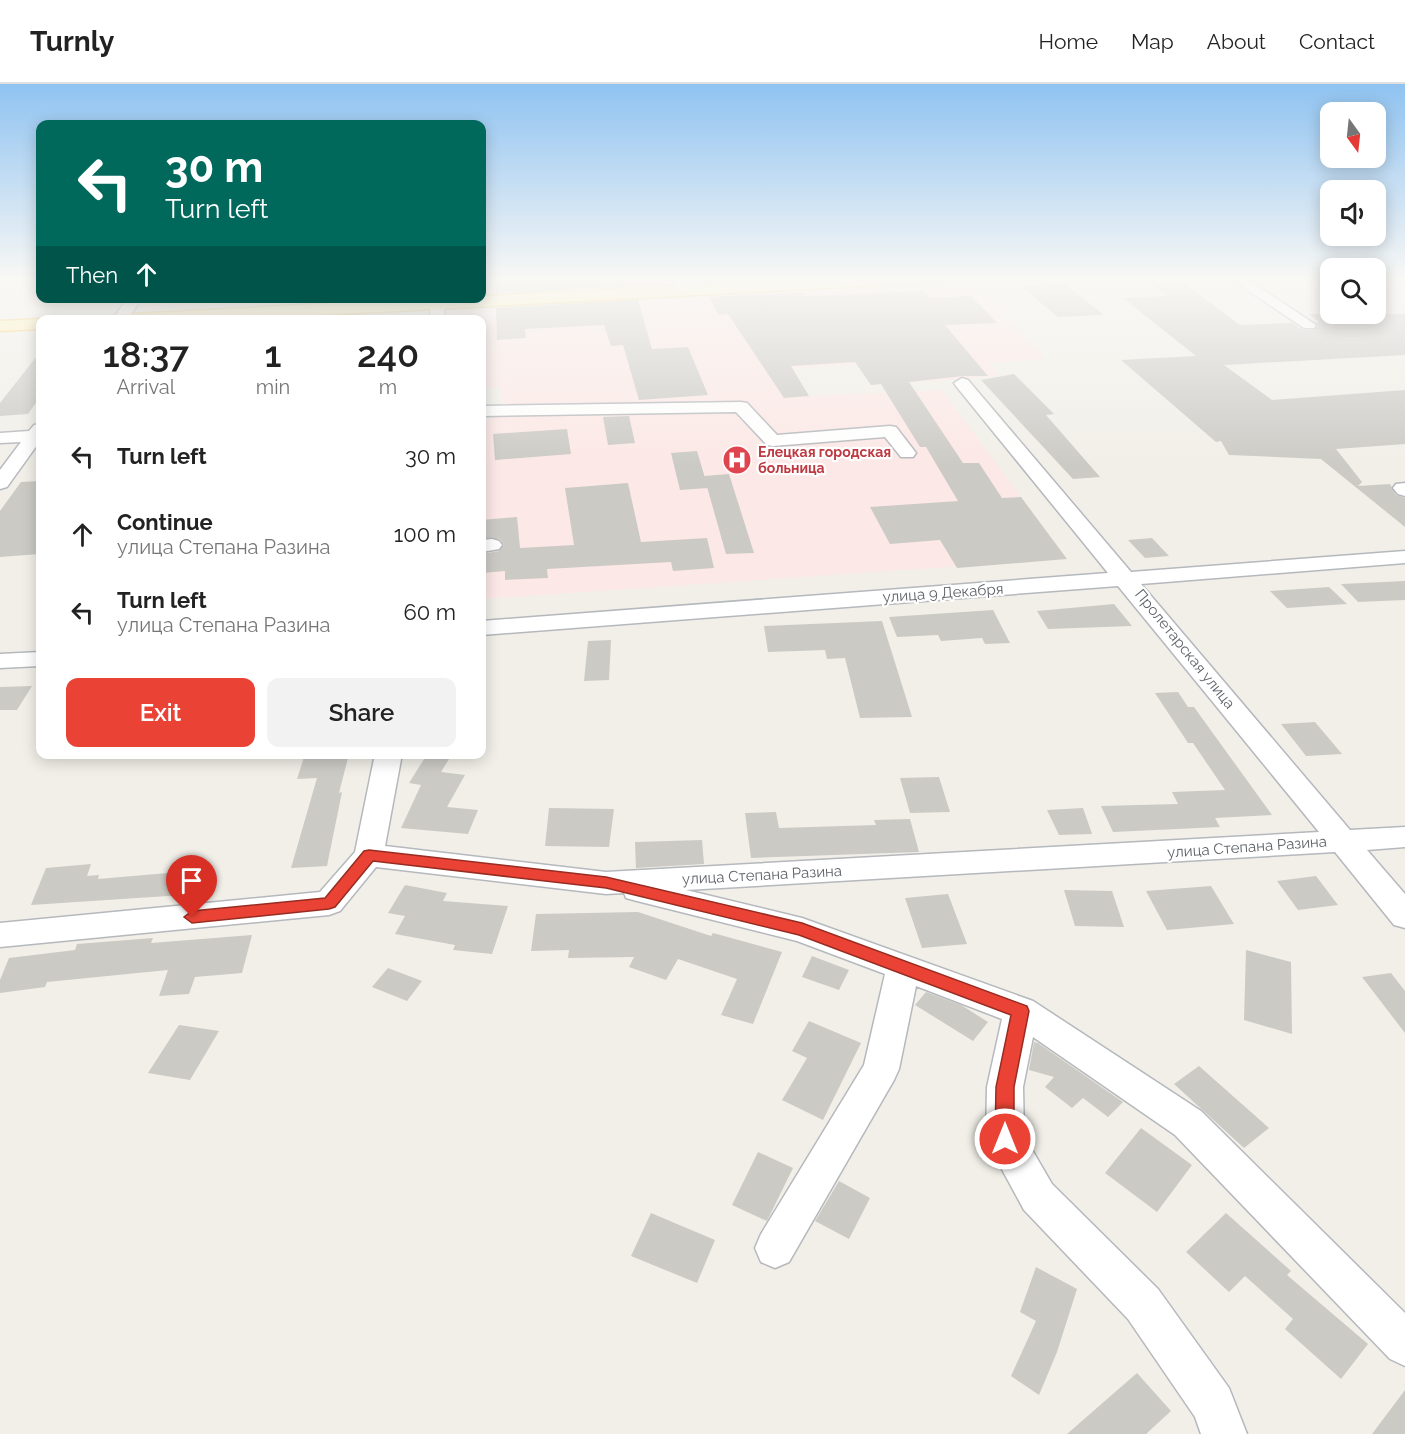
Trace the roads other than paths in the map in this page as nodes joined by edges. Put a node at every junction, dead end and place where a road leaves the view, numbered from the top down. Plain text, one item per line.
1 (962, 383) dead end
2 (486, 411) edge
3 (36, 434) edge
4 (0, 438) edge
5 (36, 438) edge
6 (907, 453) dead end
7 (0, 483) edge
8 (1405, 557) edge
9 (1127, 579) junction
10 (486, 628) edge
11 (36, 659) edge
12 (0, 661) edge
13 (388, 759) edge
14 (1405, 837) edge
15 (1342, 841) junction
16 (369, 855) junction
17 (606, 883) junction
18 (1405, 916) edge
19 (3, 942) edge
20 (903, 968) junction
21 (1021, 1011) junction
22 (775, 1248) dead end
23 (1405, 1344) edge
24 (1224, 1434) edge

1 - 9 street, Пролетарская улица
2 - 6 street
3 - 4 street
5 - 7 street
8 - 9 street, улица 9 Декабря
9 - 10 street, улица 9 Декабря
9 - 15 street, Пролетарская улица
11 - 12 street
13 - 16 street
14 - 15 street, улица Степана Разина
15 - 17 street, улица Степана Разина
15 - 18 street, Пролетарская улица
16 - 17 street, улица Степана Разина
16 - 19 street
17 - 20 street
20 - 21 street
20 - 22 street
21 - 23 street
21 - 24 street

